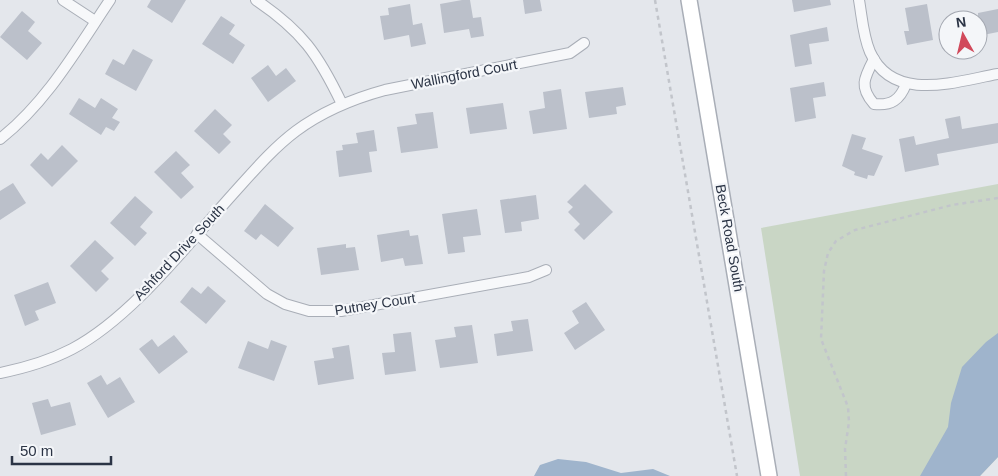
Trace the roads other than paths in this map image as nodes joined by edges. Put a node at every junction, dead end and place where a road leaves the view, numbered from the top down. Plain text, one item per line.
1 (64, 0) edge
2 (110, 0) edge
3 (256, 0) edge
4 (689, 0) edge
5 (859, 0) edge
6 (95, 21) junction
7 (584, 44) dead end
8 (874, 59) junction
9 (998, 74) edge
10 (906, 84) junction
11 (342, 104) junction
12 (0, 139) edge
13 (197, 234) junction
14 (546, 270) dead end
15 (0, 373) edge
16 (770, 476) edge

1 - 6 street
2 - 6 street
3 - 11 street
4 - 16 main road, Beck Road South
5 - 8 street
6 - 12 street
7 - 11 street, Wallingford Court
8 - 10 street
8 - 10 street
9 - 10 street
11 - 13 street, Ashford Drive South
13 - 14 street, Putney Court
13 - 15 street, Ashford Drive South

